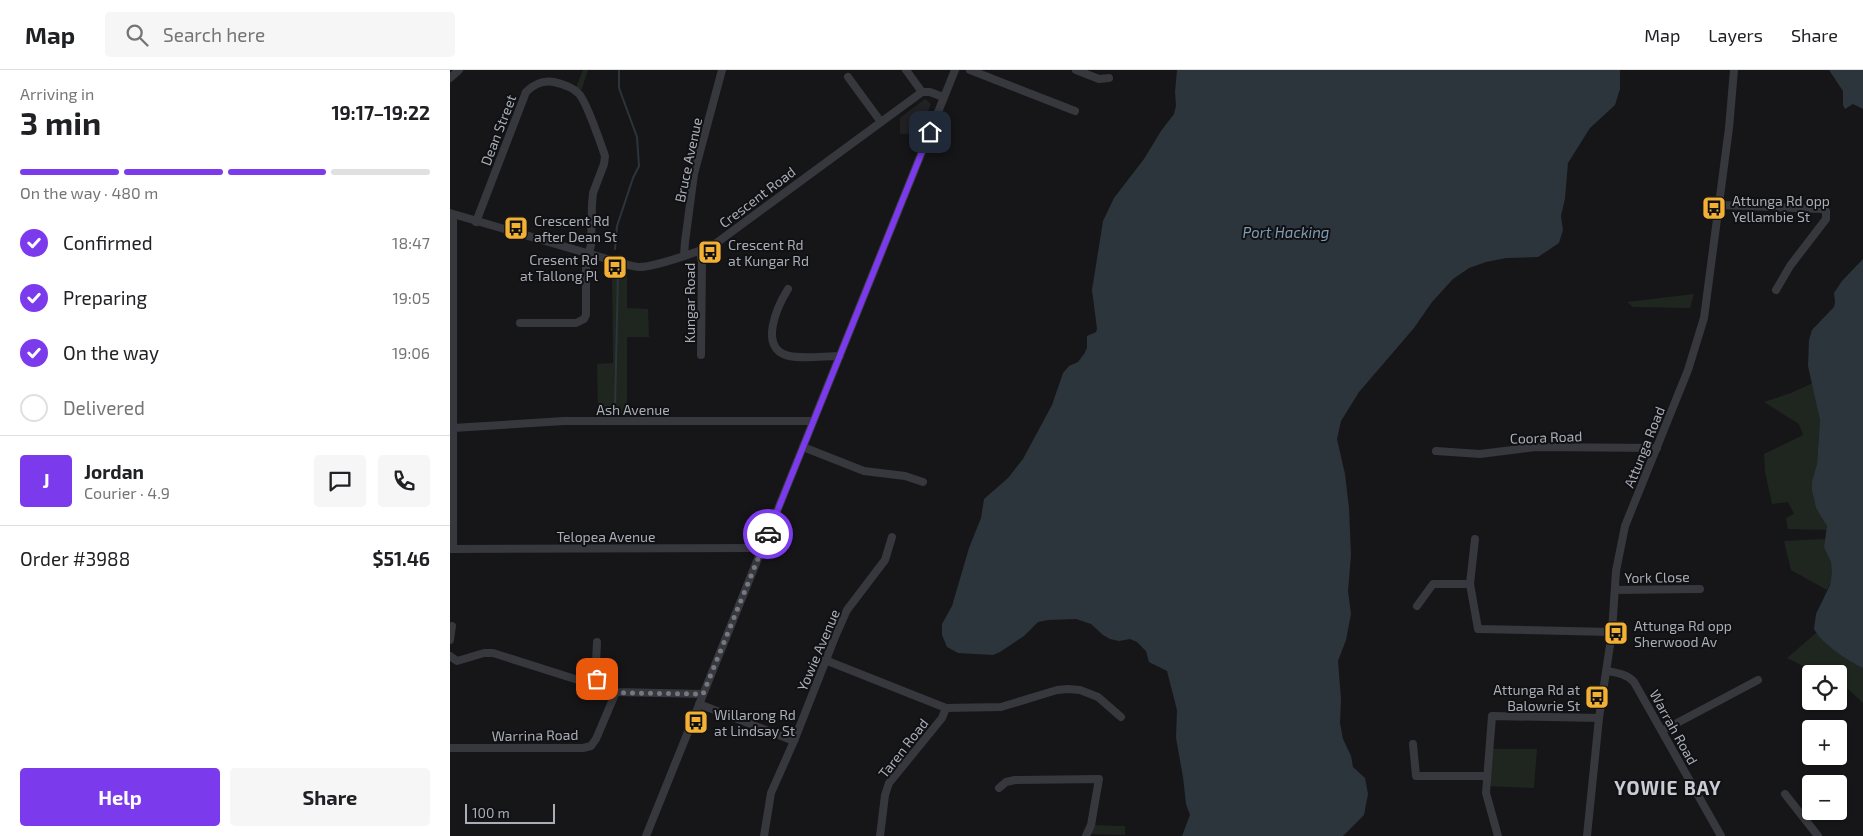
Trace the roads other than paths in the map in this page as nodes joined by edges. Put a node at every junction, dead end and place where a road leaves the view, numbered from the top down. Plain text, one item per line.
1 (459, 70) edge
2 (722, 70) edge
3 (906, 70) edge
4 (956, 70) edge
5 (970, 70) edge
6 (1076, 70) edge
7 (1734, 70) edge
8 (848, 77) dead end
9 (450, 78) edge
10 (1108, 78) dead end
11 (922, 92) junction
12 (944, 97) junction
13 (1075, 111) dead end
14 (881, 122) junction
15 (1719, 205) junction
16 (452, 214) edge
17 (476, 222) junction
18 (700, 251) junction
19 (589, 254) junction
20 (684, 256) junction
21 (788, 289) dead end
22 (1776, 290) dead end
23 (520, 323) dead end
24 (701, 354) dead end
25 (840, 356) junction
26 (813, 421) junction
27 (453, 428) junction
28 (452, 446) edge
29 (803, 447) junction
30 (1657, 448) junction
31 (1436, 452) dead end
32 (923, 482) dead end
33 (892, 538) dead end
34 (1475, 540) dead end
35 (762, 548) junction
36 (452, 549) edge
37 (1470, 584) junction
38 (1700, 589) dead end
39 (1615, 590) junction
40 (1417, 606) dead end
41 (452, 626) dead end
42 (1612, 632) junction
43 (450, 640) edge
44 (597, 642) dead end
45 (450, 656) edge
46 (825, 660) junction
47 (1607, 671) junction
48 (1758, 680) dead end
49 (595, 685) junction
50 (616, 692) junction
51 (703, 694) junction
52 (699, 704) junction
53 (946, 708) junction
54 (1120, 717) dead end
55 (1600, 718) junction
56 (1662, 731) junction
57 (794, 741) junction
58 (1414, 744) dead end
59 (450, 748) edge
60 (1486, 776) junction
61 (999, 788) dead end
62 (1785, 794) dead end
63 (646, 836) edge
64 (764, 836) edge
65 (880, 836) edge
66 (1086, 836) edge
67 (1498, 836) edge
68 (1587, 836) edge
69 (1721, 836) edge
70 (1818, 836) edge

1 - 9 street
2 - 20 street, Bruce Avenue
3 - 11 street
4 - 12 street
5 - 13 street
6 - 10 street
7 - 15 street, Attunga Road
8 - 14 street
11 - 12 street
11 - 14 street, Crescent Road
12 - 25 street
14 - 18 street, Crescent Road
15 - 22 street
15 - 30 street, Attunga Road
16 - 17 street, Crescent Road
16 - 27 street
17 - 19 street, Crescent Road
17 - 19 street, Dean Street
18 - 20 street, Crescent Road
18 - 24 street, Kungar Road
19 - 20 street, Crescent Road
19 - 23 street, Dean Street
21 - 25 street
25 - 26 street
26 - 27 street, Ash Avenue
26 - 29 street
27 - 28 street
28 - 36 street
29 - 32 street
29 - 35 street
30 - 31 street, Coora Road
30 - 39 street, Attunga Road
33 - 46 street, Yowie Avenue
34 - 37 street
35 - 36 street, Telopea Avenue
35 - 51 street
37 - 40 street
37 - 42 street
38 - 39 street, York Close
39 - 42 street, Attunga Road
41 - 43 street
42 - 47 street, Attunga Road
44 - 49 street
45 - 49 street
46 - 53 street
46 - 57 street, Yowie Avenue
47 - 55 street, Attunga Road
47 - 56 street, Warrah Road
48 - 56 street
49 - 50 street
50 - 51 street
50 - 59 street, Warrina Road
51 - 52 street
52 - 57 street
52 - 63 street
53 - 54 street
53 - 65 street, Taren Road
55 - 60 street
55 - 68 street, Attunga Road
56 - 69 street, Warrah Road
57 - 64 street, Yowie Avenue
58 - 60 street
60 - 67 street
61 - 66 street
62 - 70 street

